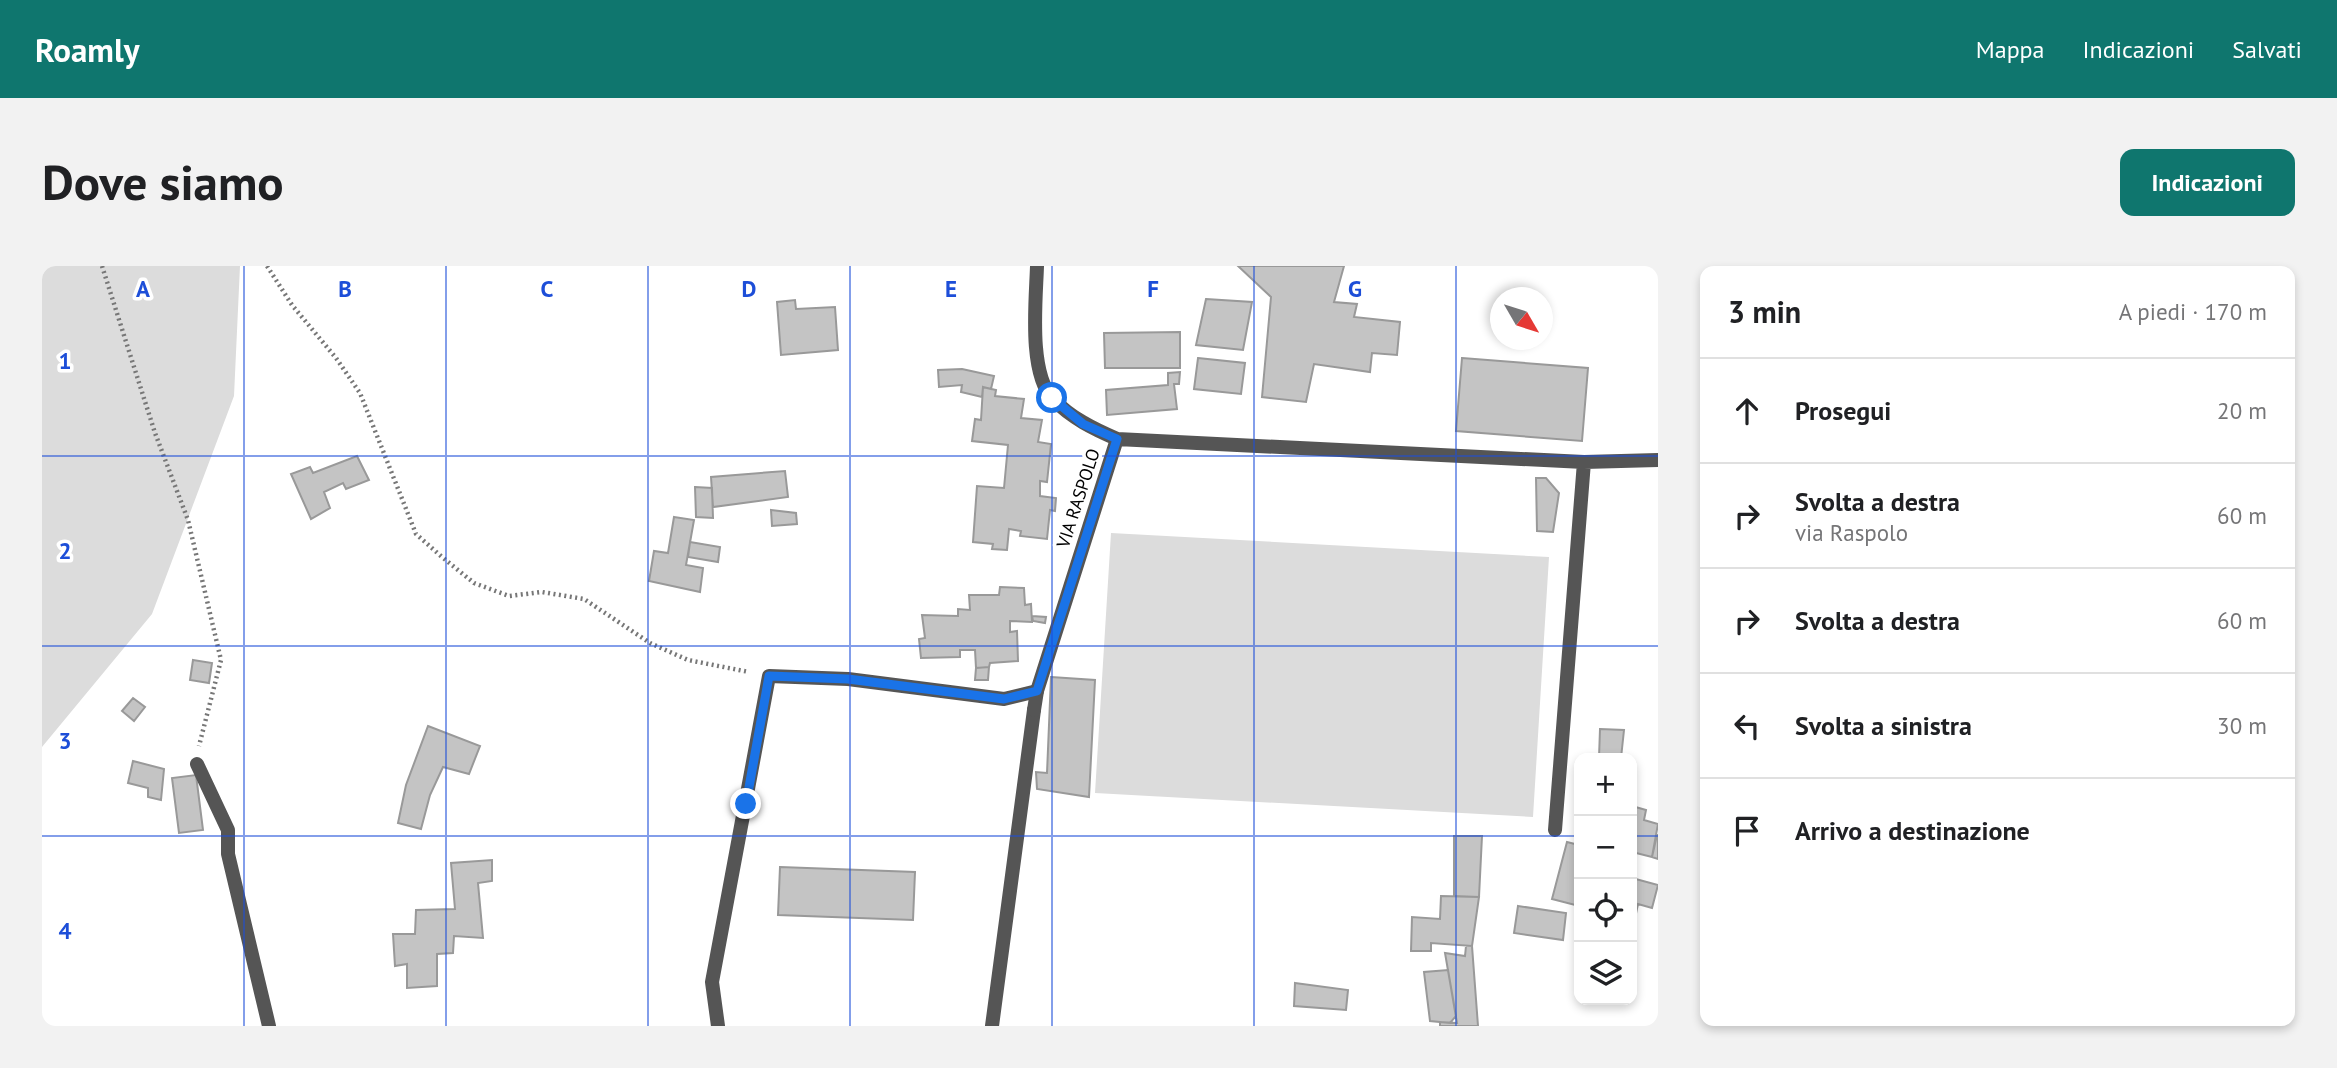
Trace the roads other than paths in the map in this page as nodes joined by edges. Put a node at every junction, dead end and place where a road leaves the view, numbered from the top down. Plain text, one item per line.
1 (1037, 266) edge
2 (1117, 439) junction
3 (1658, 460) edge
4 (1584, 462) junction
5 (1037, 691) junction
6 (197, 764) road end
7 (1555, 830) dead end
8 (269, 1026) edge
9 (718, 1026) edge
10 (992, 1026) edge

1 - 2 street
2 - 4 street, VIA RASPOLO
2 - 5 street, VIA RASPOLO
3 - 4 street, VIA RASPOLO
4 - 7 street
5 - 9 street
5 - 10 street, VIA RASPOLO
6 - 8 street

